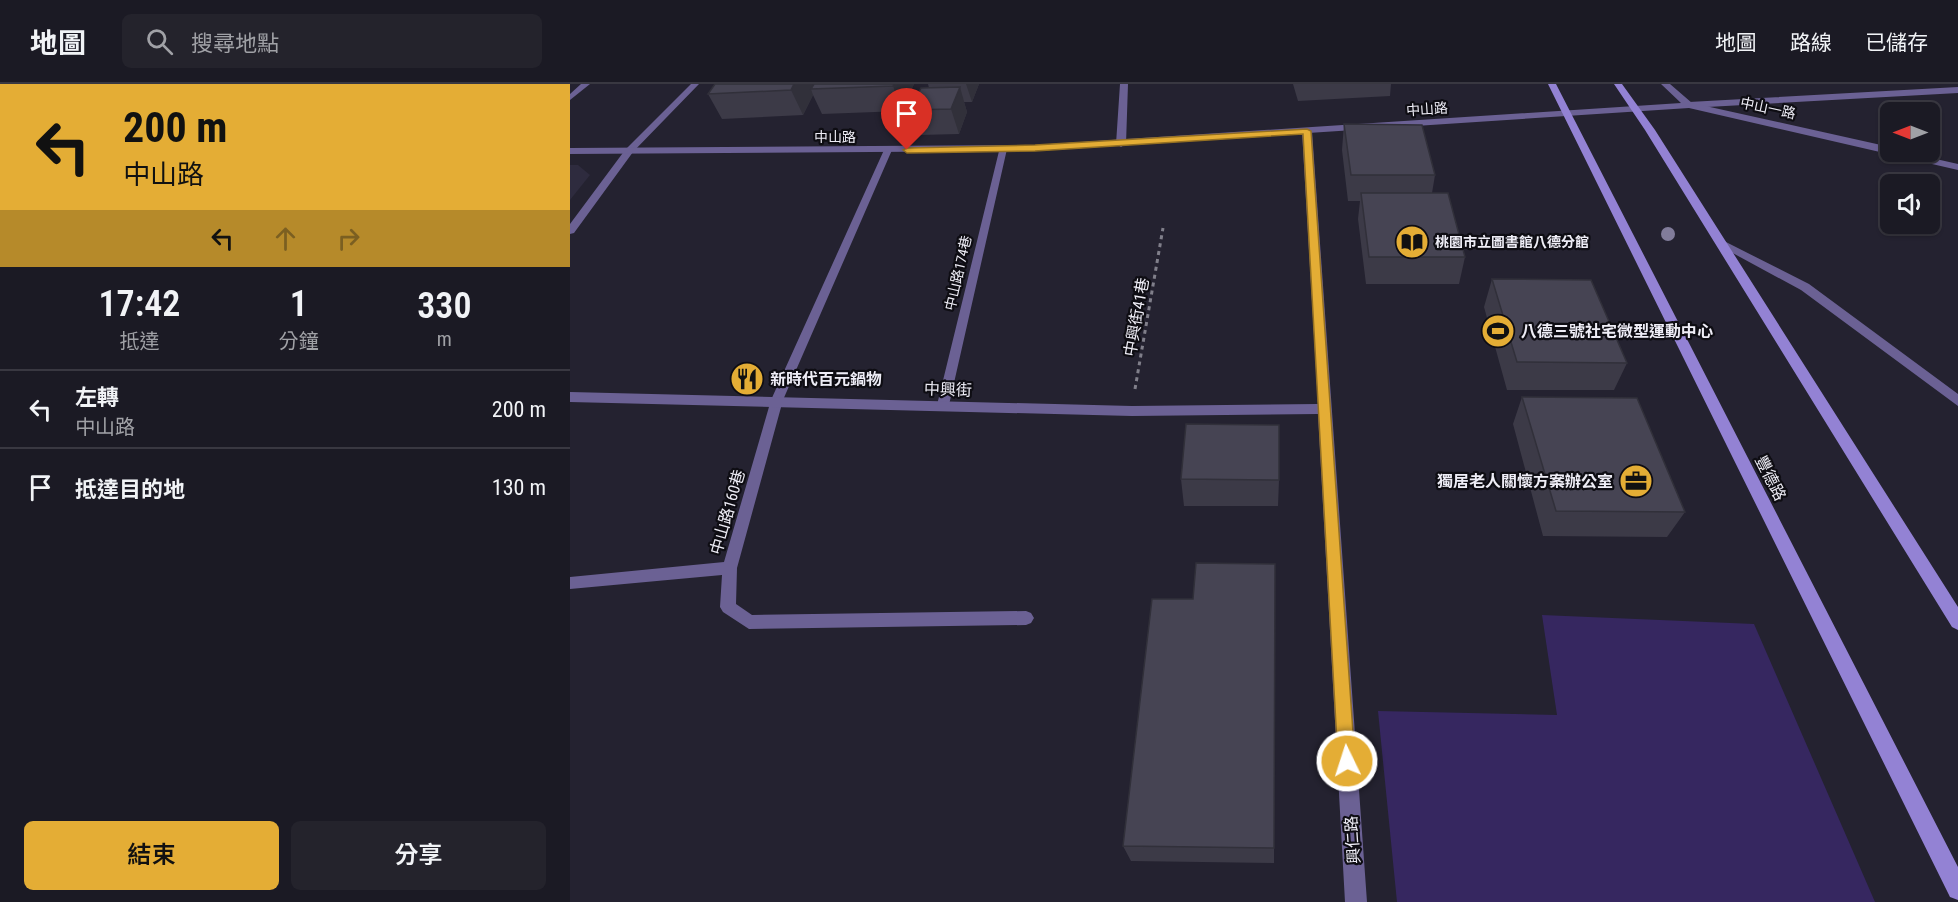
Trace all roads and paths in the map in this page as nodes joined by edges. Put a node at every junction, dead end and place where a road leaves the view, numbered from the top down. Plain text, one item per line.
1 (586, 84) edge
2 (695, 84) edge
3 (1124, 84) edge
4 (1551, 84) edge
5 (1618, 84) edge
6 (1665, 84) edge
7 (1958, 90) edge
8 (570, 98) edge
9 (1689, 105) junction
10 (1634, 108) junction
11 (1566, 113) junction
12 (1307, 131) junction
13 (1121, 144) junction
14 (1880, 148) edge
15 (1003, 149) junction
16 (888, 150) junction
17 (570, 151) edge
18 (628, 152) junction
19 (1937, 162) edge
20 (1958, 167) edge
21 (1164, 228) dead end
22 (570, 231) edge
23 (1720, 243) junction
24 (570, 397) edge
25 (777, 400) junction
26 (1958, 401) edge
27 (943, 405) junction
28 (1324, 409) junction
29 (1132, 411) junction
30 (730, 568) junction
31 (570, 583) edge
32 (1026, 618) dead end
33 (1958, 622) edge
34 (1958, 889) edge
35 (1356, 902) edge

1 - 8 lane
2 - 18 lane
3 - 13 street
4 - 11 main road, 豐德路
5 - 10 main road
6 - 9 street
7 - 9 street
9 - 10 street, 中山一路
9 - 14 street, 中山一路
10 - 11 street, 中山一路
10 - 23 main road
11 - 12 street, 中山路
11 - 34 main road, 豐德路
12 - 13 street, 中山路
12 - 28 street, 興仁路
13 - 15 street, 中山路
15 - 16 street, 中山路
15 - 27 lane, 中山路174巷
16 - 18 street, 中山路
16 - 25 lane, 中山路160巷
17 - 18 street, 中山路
18 - 22 street
19 - 20 street
21 - 29 path, 中興街41巷
23 - 26 street
23 - 33 main road
24 - 25 street, 中興街
25 - 27 street, 中興街
25 - 30 lane, 中山路160巷
27 - 29 street, 中興街
28 - 29 street, 中興街
28 - 35 street, 興仁路
30 - 31 lane
30 - 32 lane, 中山路160巷

